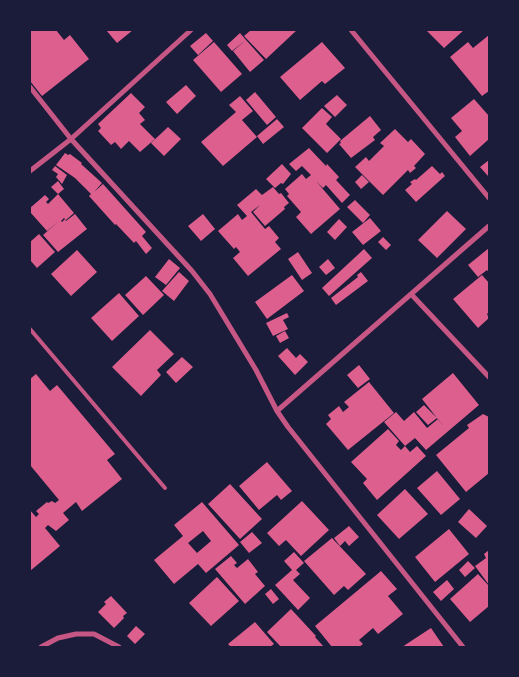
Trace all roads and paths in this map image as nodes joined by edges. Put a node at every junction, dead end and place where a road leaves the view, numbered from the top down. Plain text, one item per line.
1 (191, 30) edge
2 (351, 30) edge
3 (30, 87) edge
4 (71, 140) junction
5 (30, 172) edge
6 (489, 198) edge
7 (489, 226) edge
8 (411, 294) junction
9 (30, 328) edge
10 (489, 376) edge
11 (277, 411) junction
12 (165, 488) dead end
13 (40, 647) edge
14 (119, 647) edge
15 (463, 647) edge

1 - 4 street
2 - 6 street
3 - 4 street
4 - 5 street
4 - 11 street
7 - 8 street
8 - 10 street
8 - 11 street
9 - 12 lane
11 - 15 street
13 - 14 street

